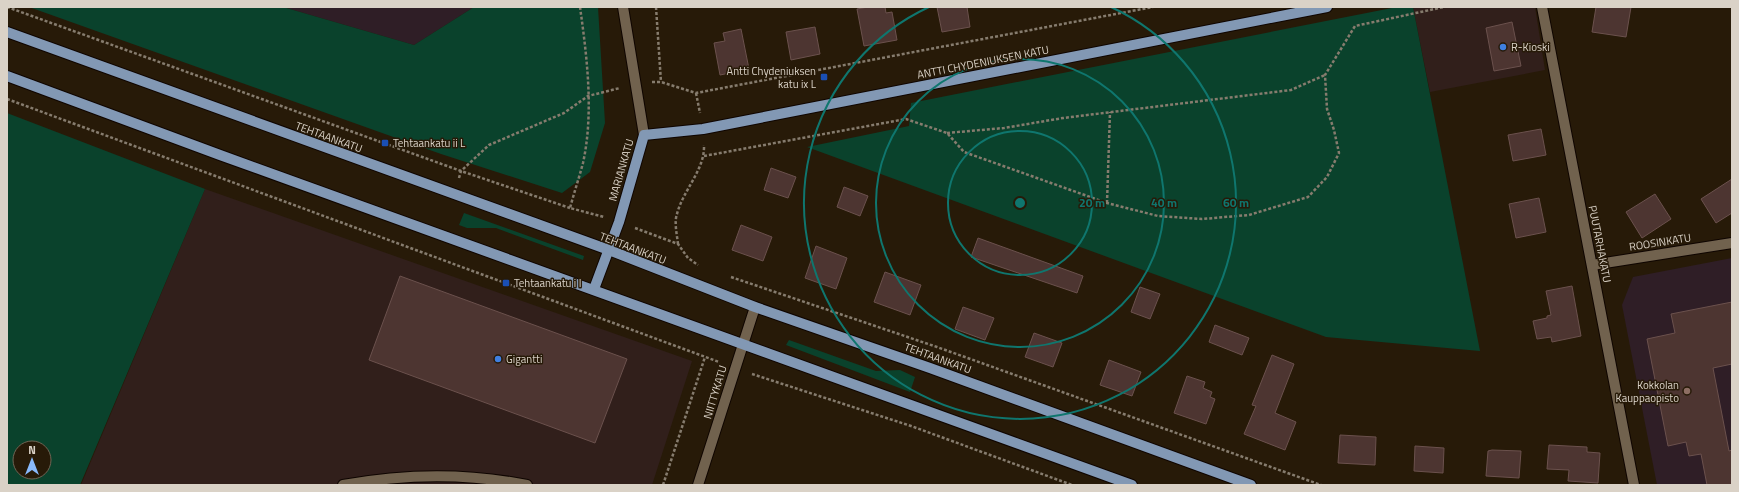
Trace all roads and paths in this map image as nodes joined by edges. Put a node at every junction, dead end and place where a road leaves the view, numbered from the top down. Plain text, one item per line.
1 (7, 7) edge
2 (580, 7) edge
3 (624, 7) edge
4 (656, 7) edge
5 (1153, 7) edge
6 (1327, 7) edge
7 (1444, 7) edge
8 (1542, 7) edge
9 (7, 32) edge
10 (1325, 75) junction
11 (7, 76) edge
12 (661, 82) junction
13 (635, 84) junction
14 (696, 93) junction
15 (588, 96) junction
16 (7, 99) edge
17 (1110, 112) junction
18 (703, 129) junction
19 (947, 133) junction
20 (644, 135) junction
21 (704, 156) junction
22 (462, 171) junction
23 (453, 195) junction
24 (1107, 203) junction
25 (570, 208) junction
26 (619, 222) junction
27 (440, 234) junction
28 (1732, 243) edge
29 (678, 244) junction
30 (609, 250) junction
31 (433, 256) junction
32 (1592, 265) junction
33 (702, 267) dead end
34 (724, 274) dead end
35 (594, 289) junction
36 (755, 307) junction
37 (743, 344) junction
38 (937, 347) junction
39 (705, 357) junction
40 (735, 368) junction
41 (930, 368) junction
42 (917, 407) junction
43 (911, 426) junction
44 (343, 485) edge
45 (527, 485) edge
46 (663, 485) edge
47 (698, 485) edge
48 (1072, 485) edge
49 (1132, 485) edge
50 (1252, 485) edge
51 (1321, 485) edge
52 (1634, 485) edge

1 - 22 path
2 - 15 path
3 - 13 street, MARIANKATU
4 - 12 path
5 - 14 path
6 - 18 main road, ANTTI CHYDENIUKSEN KATU
7 - 10 path
8 - 32 street, PUUTARHAKATU
9 - 23 main road, TEHTAANKATU
10 - 17 path
10 - 24 path
11 - 27 main road
12 - 13 path
12 - 14 path
13 - 15 path
13 - 20 street, MARIANKATU
14 - 18 path
15 - 22 path
15 - 25 path
16 - 31 path
17 - 19 path
17 - 24 path
18 - 20 main road, ANTTI CHYDENIUKSEN KATU
18 - 21 path
19 - 21 path
19 - 24 path
20 - 26 main road, MARIANKATU
21 - 29 path
22 - 23 path
22 - 25 path
23 - 30 main road, TEHTAANKATU
25 - 26 path
26 - 29 path
26 - 30 main road, MARIANKATU
27 - 31 path
27 - 35 main road
28 - 32 street, ROOSINKATU
29 - 33 path
30 - 35 main road, MARIANKATU
30 - 36 main road, TEHTAANKATU
31 - 39 path
32 - 52 street, PUUTARHAKATU
34 - 38 path
35 - 37 main road
36 - 37 street, NIITTYKATU
36 - 41 main road, TEHTAANKATU
37 - 40 street, NIITTYKATU
37 - 42 main road
38 - 41 path
38 - 51 path
39 - 40 path
39 - 46 path
40 - 43 path
40 - 47 street, NIITTYKATU
41 - 50 main road, TEHTAANKATU
42 - 43 path
42 - 49 main road
43 - 48 path
44 - 45 street

